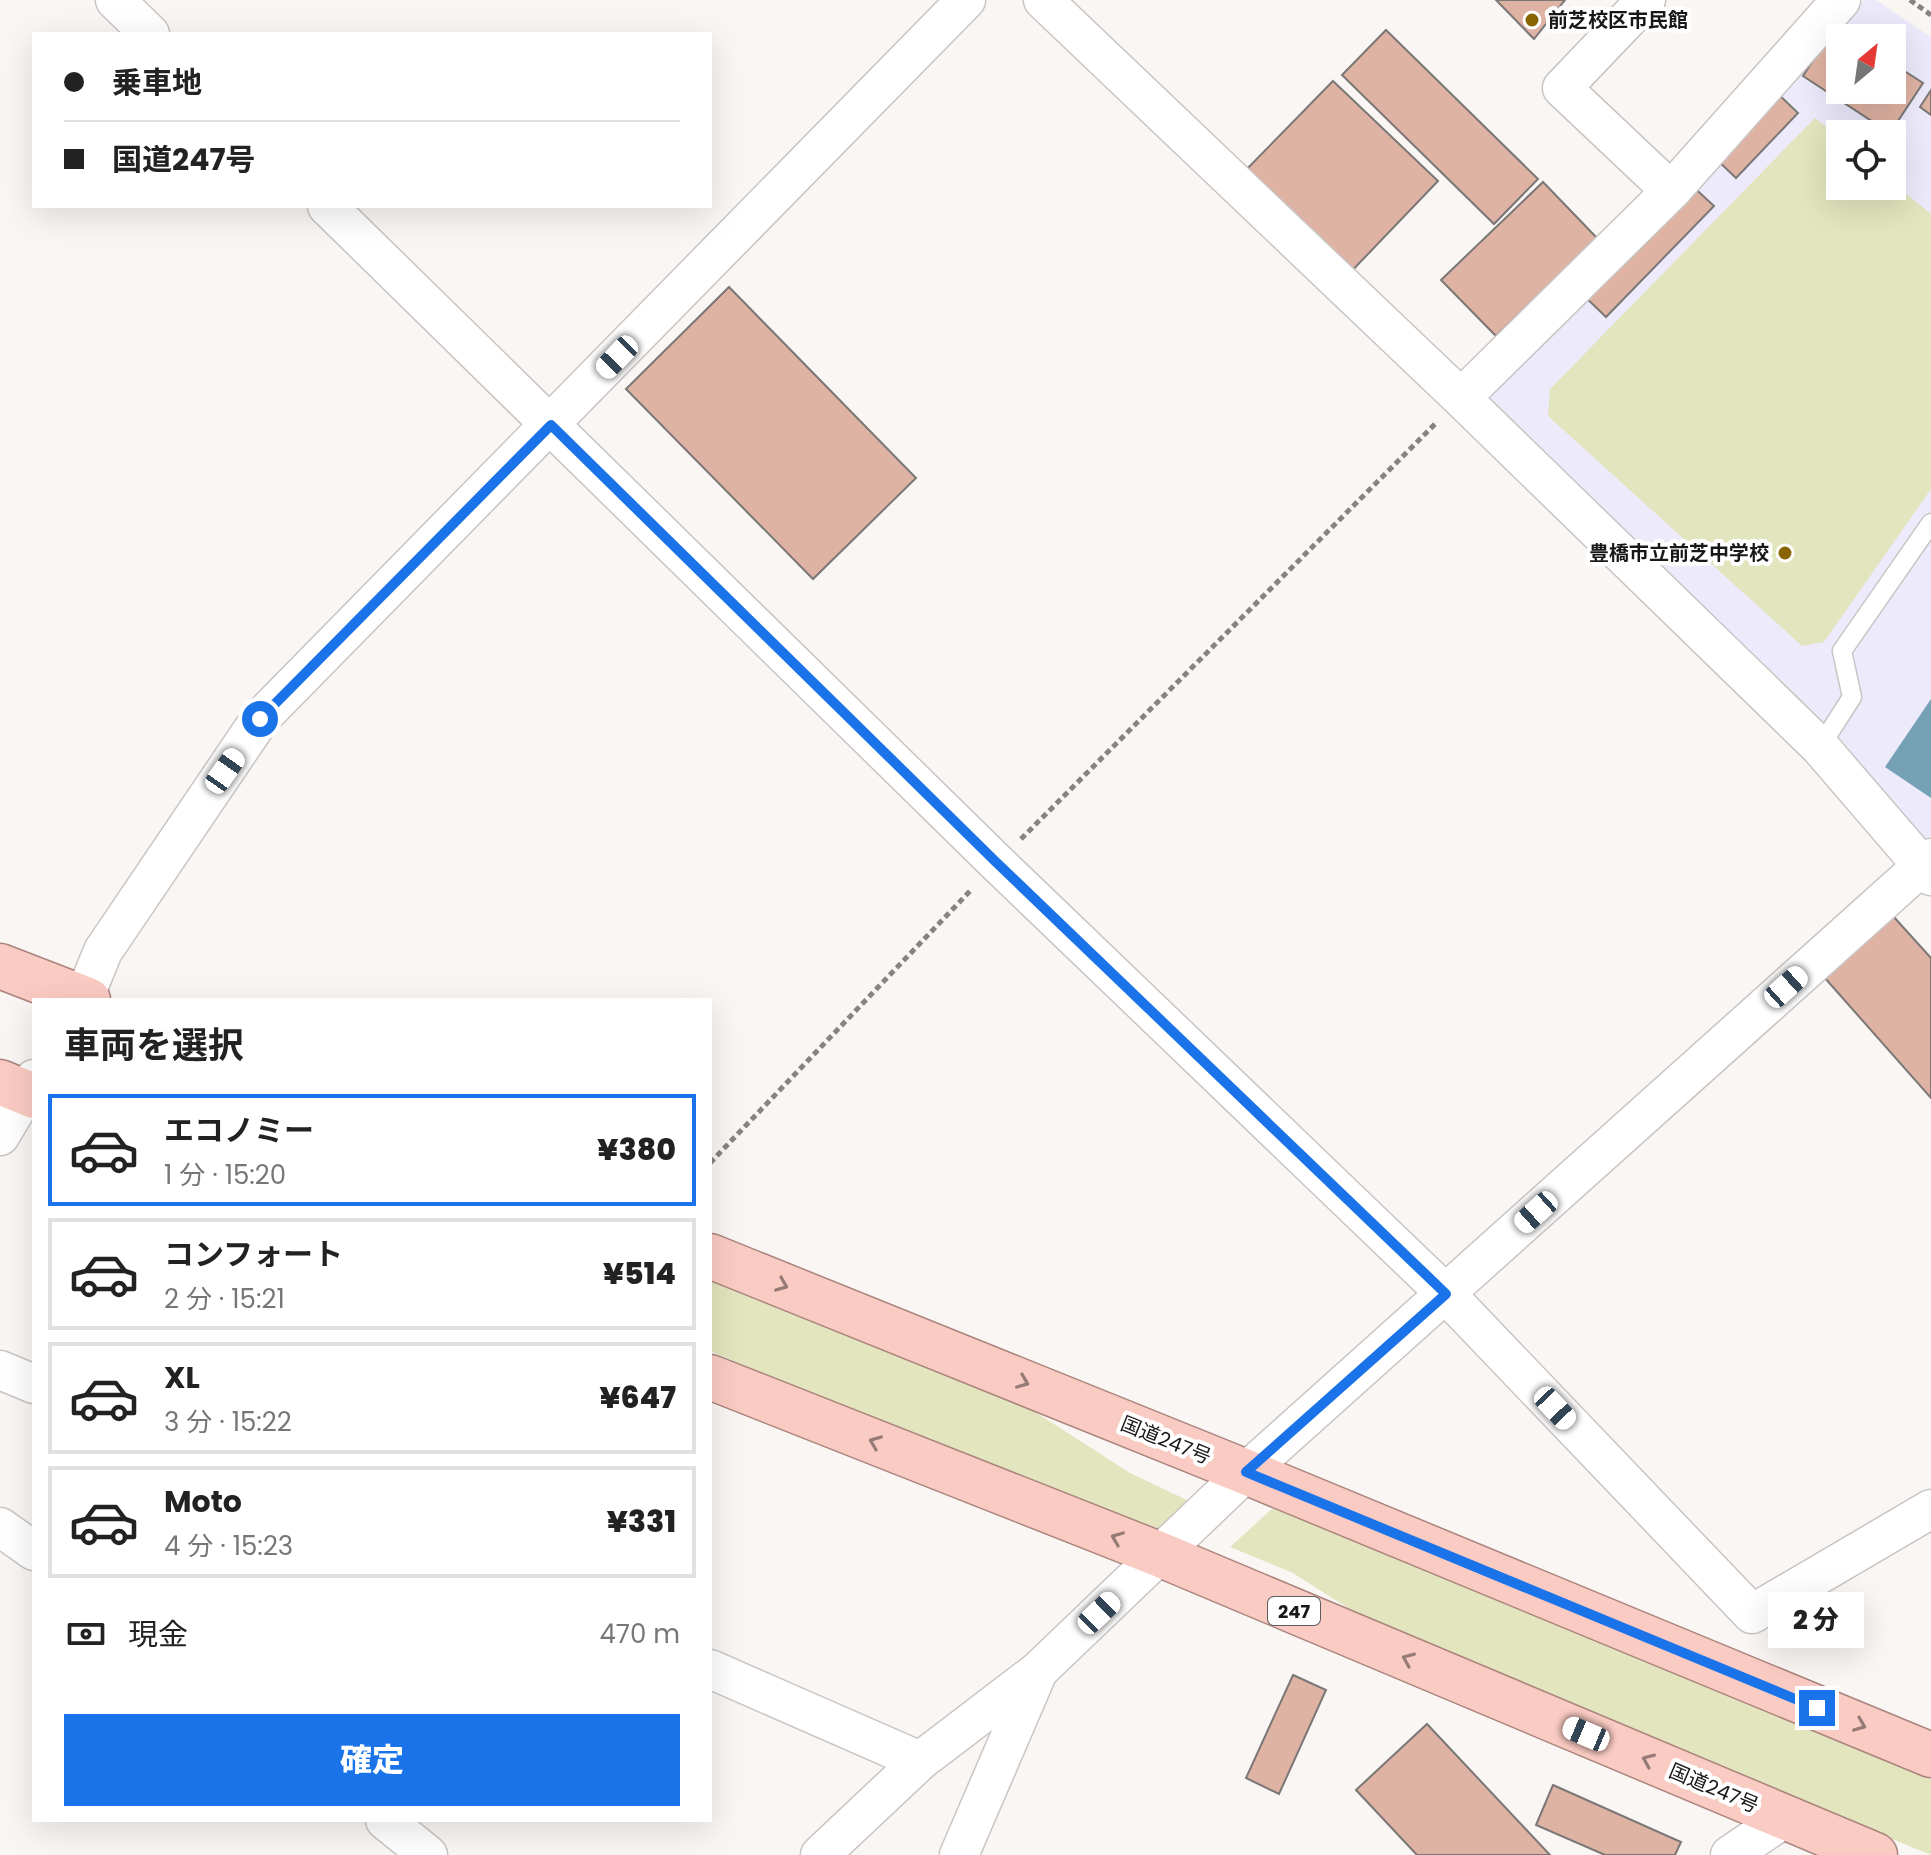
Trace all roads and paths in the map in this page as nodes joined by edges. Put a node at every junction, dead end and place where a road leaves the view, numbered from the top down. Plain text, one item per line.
1 (115, 0) edge
2 (966, 0) edge
3 (1043, 0) edge
4 (1646, 0) edge
5 (1841, 0) edge
6 (1910, 0) edge
7 (1931, 15) edge
8 (148, 32) edge
9 (1671, 191) junction
10 (329, 208) edge
11 (1461, 398) junction
12 (551, 425) junction
13 (1931, 523) edge
14 (1820, 747) junction
15 (997, 863) junction
16 (1928, 866) edge
17 (0, 966) edge
18 (82, 998) edge
19 (85, 998) edge
20 (23, 1087) edge
21 (0, 1136) edge
22 (712, 1161) edge
23 (712, 1257) edge
24 (1446, 1294) junction
25 (0, 1370) edge
26 (712, 1378) edge
27 (32, 1383) edge
28 (1246, 1472) junction
29 (1931, 1509) edge
30 (0, 1527) edge
31 (32, 1550) edge
32 (1161, 1555) junction
33 (712, 1670) edge
34 (1038, 1671) junction
35 (1931, 1755) edge
36 (920, 1761) junction
37 (1785, 1818) junction
38 (387, 1822) edge
39 (428, 1855) edge
40 (820, 1855) edge
41 (959, 1855) edge
42 (1730, 1855) edge
43 (1875, 1855) edge

1 - 8 street
2 - 12 street
3 - 11 street
4 - 9 street
5 - 9 street
6 - 7 path
9 - 11 street
10 - 12 street
11 - 14 street
11 - 15 path
12 - 15 street
12 - 19 street
13 - 14 lane
14 - 16 street
15 - 22 path
15 - 24 street
16 - 24 street
17 - 18 highway
20 - 21 street
23 -> 28 highway, 国道247号
24 - 28 street
24 - 29 street
25 - 27 street
32 -> 26 highway, 国道247号 / 247
28 - 32 street
28 -> 35 highway, 国道247号
30 - 31 street
32 - 34 street
37 -> 32 highway, 国道247号 / 247
33 - 36 street
34 - 36 street
34 - 41 street
36 - 40 street
37 - 42 street
37 - 43 highway, 国道247号 / 247
38 - 39 street

